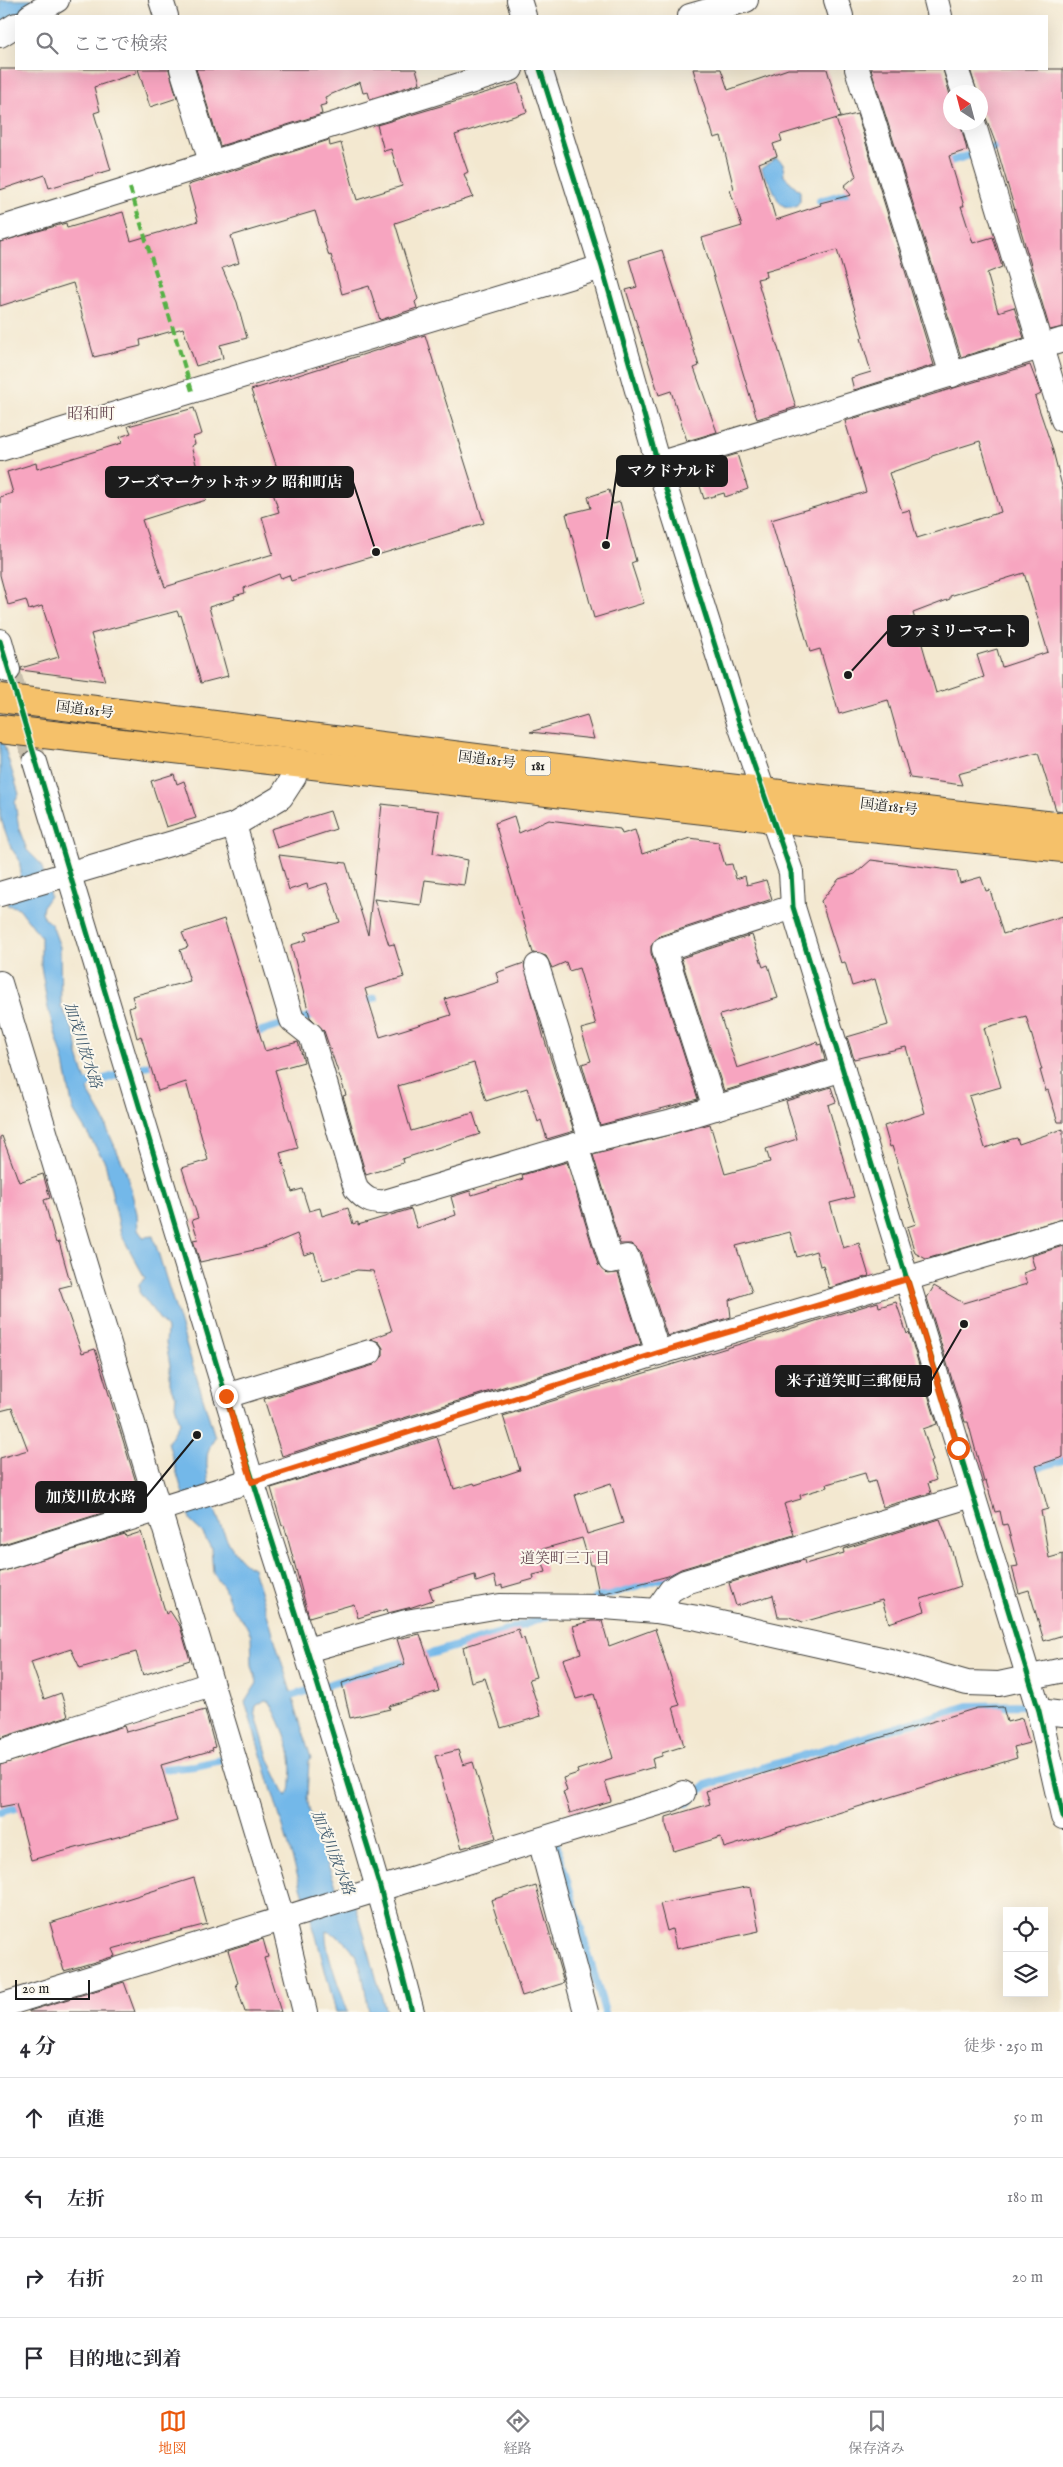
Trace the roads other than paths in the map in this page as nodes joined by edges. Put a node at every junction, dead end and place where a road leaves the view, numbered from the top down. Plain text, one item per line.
1 (58, 0) edge
2 (161, 0) edge
3 (519, 0) edge
4 (746, 0) edge
5 (836, 0) edge
6 (936, 0) edge
7 (32, 15) edge
8 (166, 15) edge
9 (524, 15) edge
10 (694, 15) edge
11 (841, 15) edge
12 (940, 15) edge
13 (15, 26) edge
14 (0, 34) edge
15 (182, 70) edge
16 (508, 70) edge
17 (540, 70) edge
18 (857, 70) edge
19 (956, 70) edge
20 (962, 85) edge
21 (975, 130) edge
22 (211, 162) junction
23 (0, 229) edge
24 (602, 267) junction
25 (1063, 340) edge
26 (1041, 347) junction
27 (952, 375) junction
28 (1063, 420) edge
29 (0, 449) edge
30 (658, 464) junction
31 (0, 641) edge
32 (8, 670) tunnel mouth
33 (7, 699) edge
34 (12, 730) edge
35 (34, 762) tunnel mouth
36 (294, 777) dead end
37 (764, 791) junction
38 (772, 818) junction
39 (234, 825) junction
40 (1063, 827) edge
41 (1063, 848) edge
42 (65, 875) junction
43 (0, 894) edge
44 (793, 907) junction
45 (537, 966) dead end
46 (0, 983) edge
47 (843, 1069) junction
48 (715, 1108) junction
49 (584, 1143) junction
50 (1063, 1232) edge
51 (907, 1279) junction
52 (370, 1352) dead end
53 (658, 1353) junction
54 (226, 1396) junction
55 (248, 1483) junction
56 (972, 1496) junction
57 (165, 1508) junction
58 (0, 1559) edge
59 (656, 1611) junction
60 (307, 1650) junction
61 (1063, 1670) edge
62 (1029, 1678) junction
63 (211, 1684) junction
64 (1039, 1711) junction
65 (1063, 1714) edge
66 (0, 1752) edge
67 (683, 1793) dead end
68 (1063, 1817) edge
69 (540, 1840) junction
70 (374, 1889) junction
71 (287, 1916) junction
72 (0, 2006) edge
73 (306, 2012) edge
74 (412, 2012) edge
75 (586, 2012) edge

1 - 7 street
2 - 8 street
3 - 9 street
4 - 10 street
5 - 11 street
6 - 12 street
13 - 14 street
15 - 22 street
16 - 22 street
17 - 24 street
18 - 27 street
19 - 20 street
21 - 26 street
22 - 23 street
24 - 29 street
24 - 30 street
25 - 26 street
26 - 27 street
26 - 28 street
27 - 30 street
30 - 37 street
31 - 32 street
33 - 37 highway, 国道181号 / 181
34 - 38 highway, 国道181号 / 181
35 - 42 street
36 - 39 street
37 - 38 street
37 - 40 highway, 国道181号 / 181
38 - 41 highway, 国道181号 / 181
38 - 44 street
39 - 42 street
39 - 49 street
42 - 43 street
42 - 54 street
44 - 47 street
44 - 48 street
45 - 49 street
46 - 57 street
47 - 48 street
47 - 51 street
48 - 49 street
49 - 53 street
50 - 51 street
51 - 53 street
51 - 56 street
52 - 54 street
53 - 55 street
54 - 55 street
55 - 57 street
55 - 60 street
56 - 59 street
56 - 62 street
57 - 58 street
57 - 63 street
59 - 60 street
59 - 62 street
60 - 70 street
61 - 62 street
62 - 64 street
63 - 66 street
63 - 71 street
64 - 65 street
64 - 68 street
67 - 69 street
69 - 70 street
69 - 75 street
70 - 71 street
70 - 74 street
71 - 72 street
71 - 73 street

